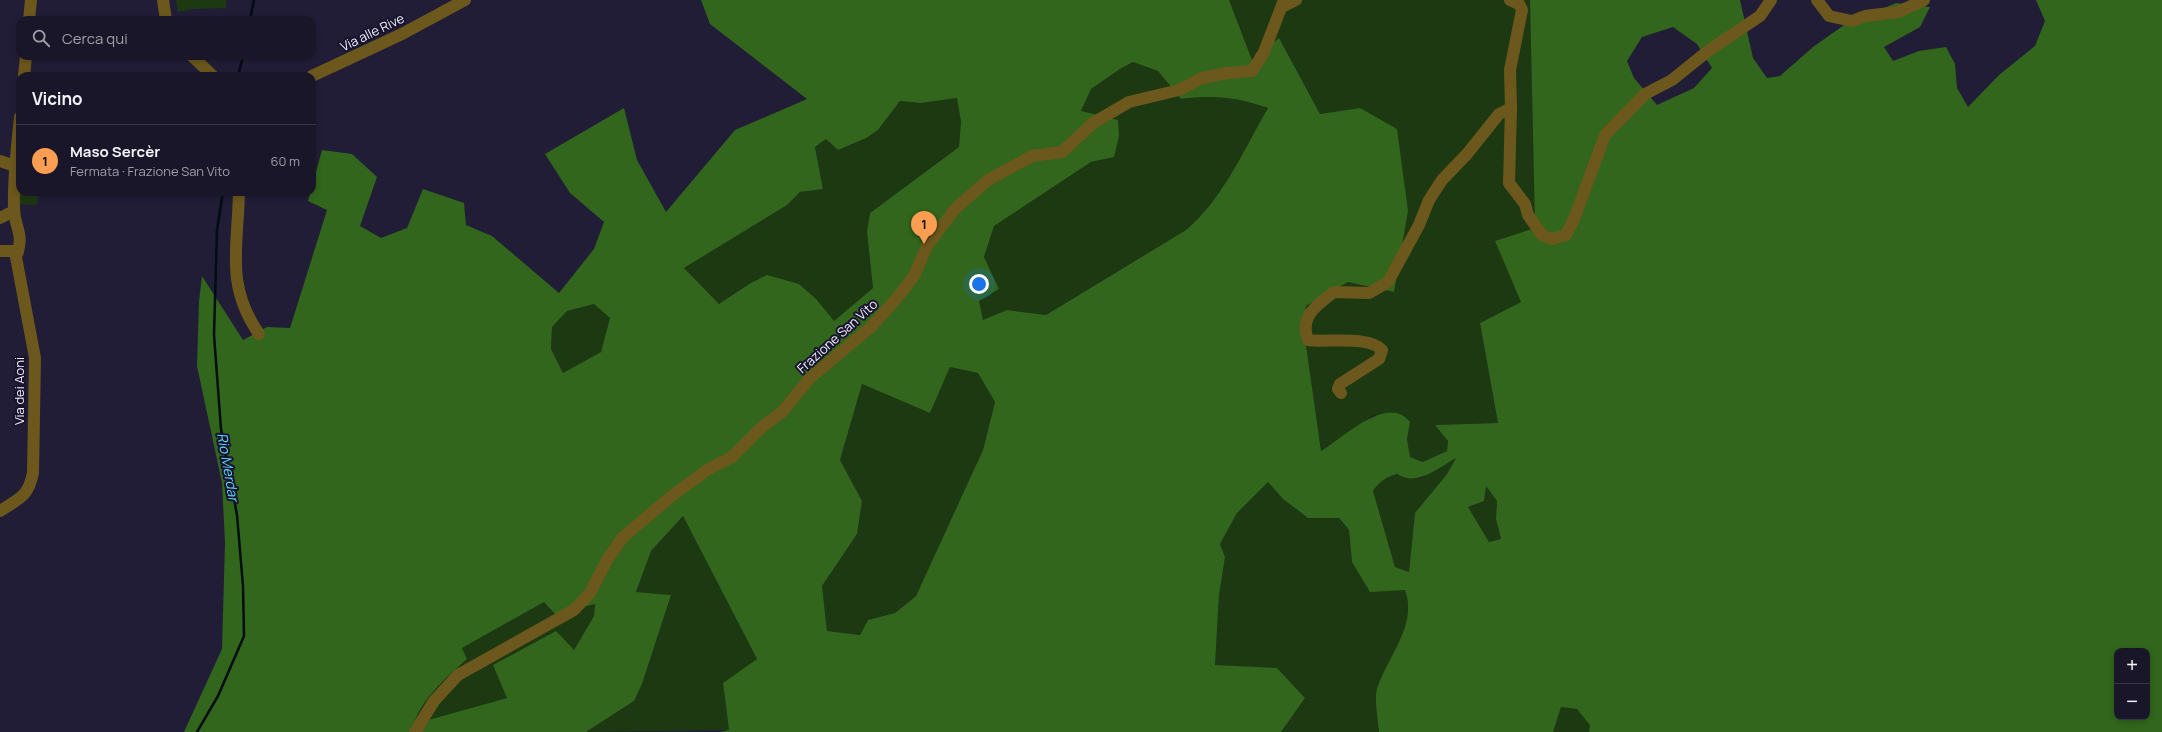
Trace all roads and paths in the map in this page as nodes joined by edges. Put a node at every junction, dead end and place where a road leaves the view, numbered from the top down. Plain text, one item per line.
1 (30, 0) edge
2 (163, 0) edge
3 (465, 0) edge
4 (1296, 0) edge
5 (1510, 0) edge
6 (1771, 0) edge
7 (1817, 0) edge
8 (1924, 0) edge
9 (1281, 8) edge
10 (29, 16) edge
11 (165, 16) edge
12 (26, 60) edge
13 (196, 60) edge
14 (24, 72) edge
15 (208, 72) edge
16 (316, 74) edge
17 (1511, 108) junction
18 (0, 161) edge
19 (16, 168) edge
20 (16, 182) edge
21 (239, 196) edge
22 (14, 211) junction
23 (0, 218) edge
24 (0, 251) edge
25 (18, 251) junction
26 (259, 334) dead end
27 (1341, 393) dead end
28 (0, 511) edge
29 (415, 732) edge

1 - 10 street
2 - 11 street
3 - 16 street, Via alle Rive
4 - 9 street
5 - 17 street
6 - 17 street
7 - 8 street
9 - 29 street, Frazione San Vito
12 - 14 street
13 - 15 street
17 - 27 street
18 - 19 street
20 - 22 street, Via dei Aoni
21 - 26 street
22 - 23 street
22 - 25 street, Via dei Aoni
24 - 25 street
25 - 28 street, Via dei Aoni

